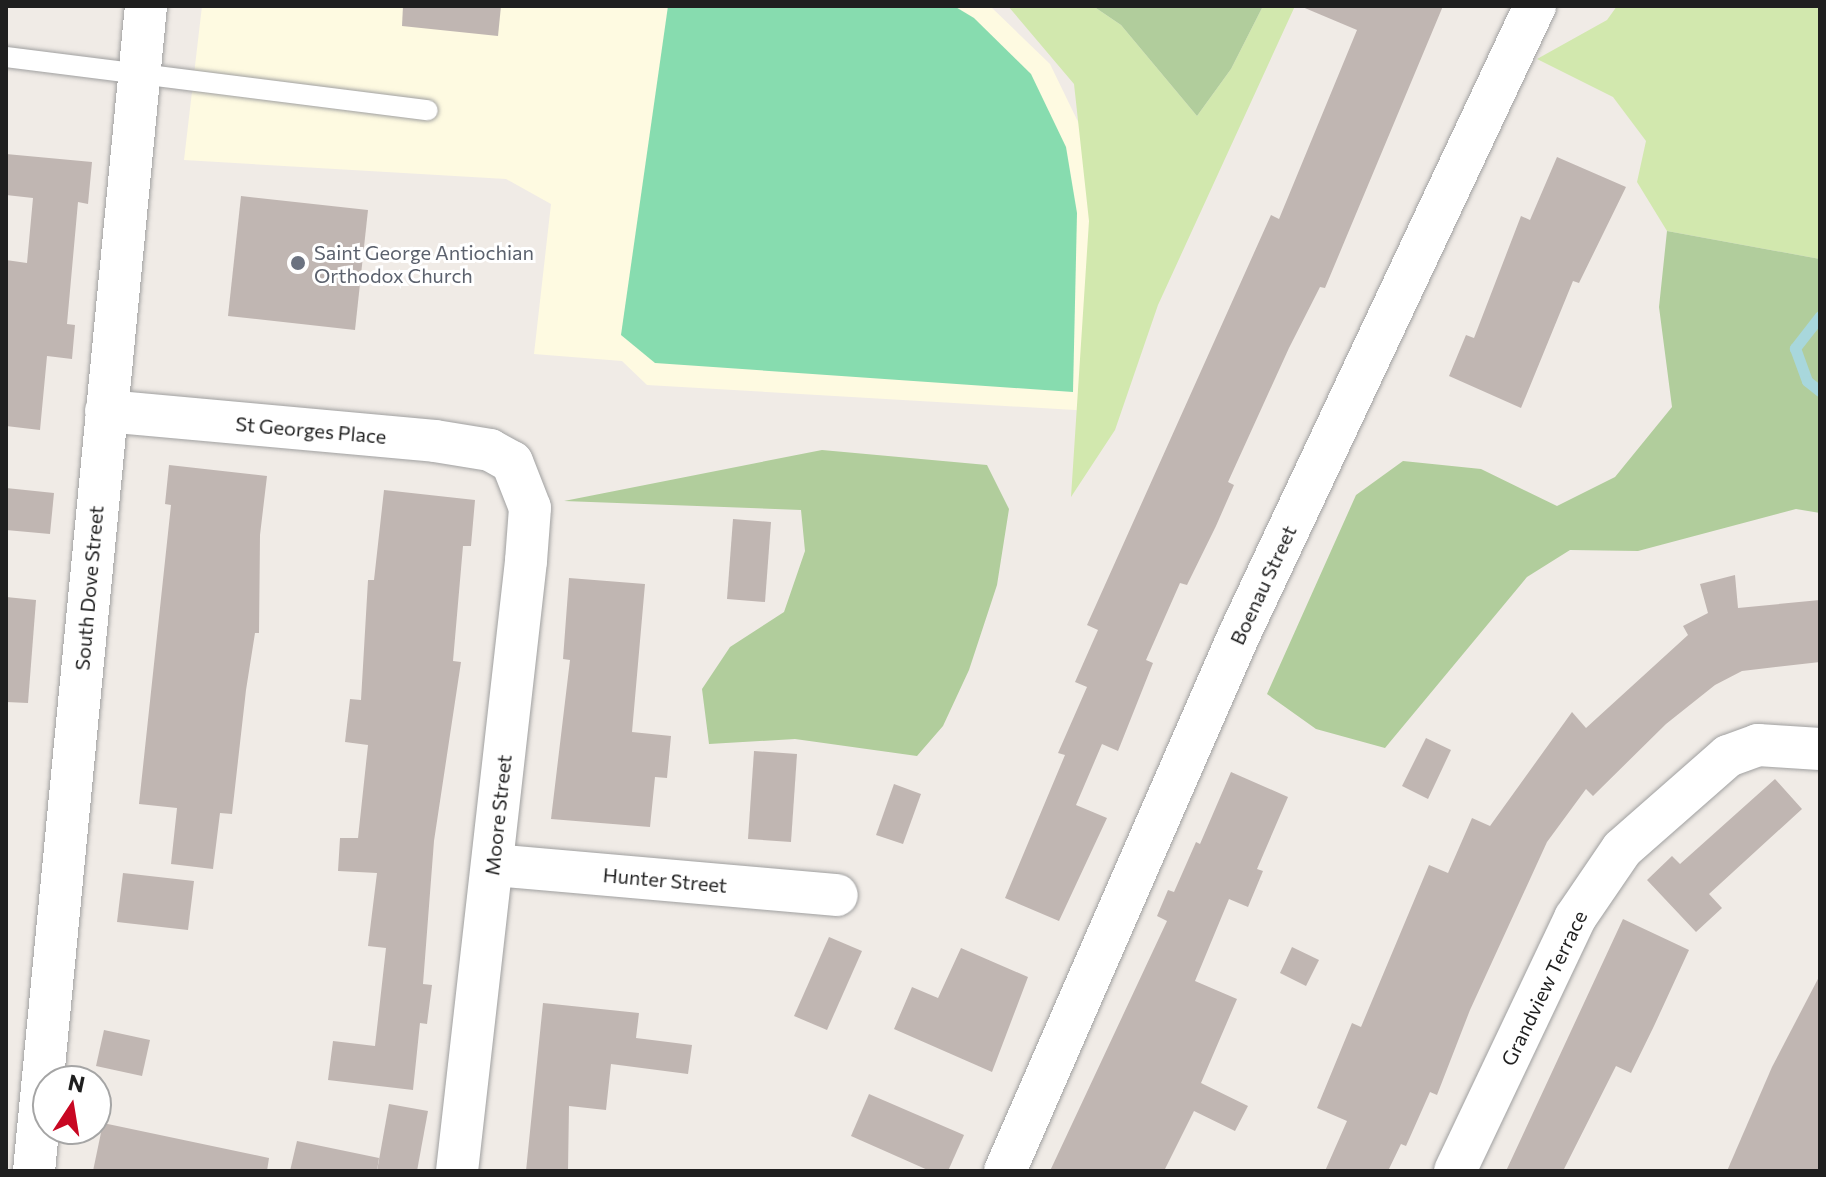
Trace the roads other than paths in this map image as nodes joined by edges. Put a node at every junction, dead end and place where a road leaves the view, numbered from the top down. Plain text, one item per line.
1 (146, 6) edge
2 (1535, 6) edge
3 (6, 57) edge
4 (140, 74) junction
5 (428, 110) dead end
6 (106, 411) junction
7 (512, 462) joint
8 (1820, 749) edge
9 (493, 865) junction
10 (837, 895) dead end
11 (34, 1171) edge
12 (457, 1171) edge
13 (1005, 1171) edge
14 (1455, 1171) edge

1 - 4 street, South Dove Street
2 - 13 street, Boenau Street
3 - 4 lane
4 - 5 lane
4 - 6 street, South Dove Street
6 - 7 street, St Georges Place
6 - 11 street, South Dove Street
7 - 9 street, Moore Street
8 - 14 street, Grandview Terrace
9 - 10 street, Hunter Street
9 - 12 street, Moore Street

